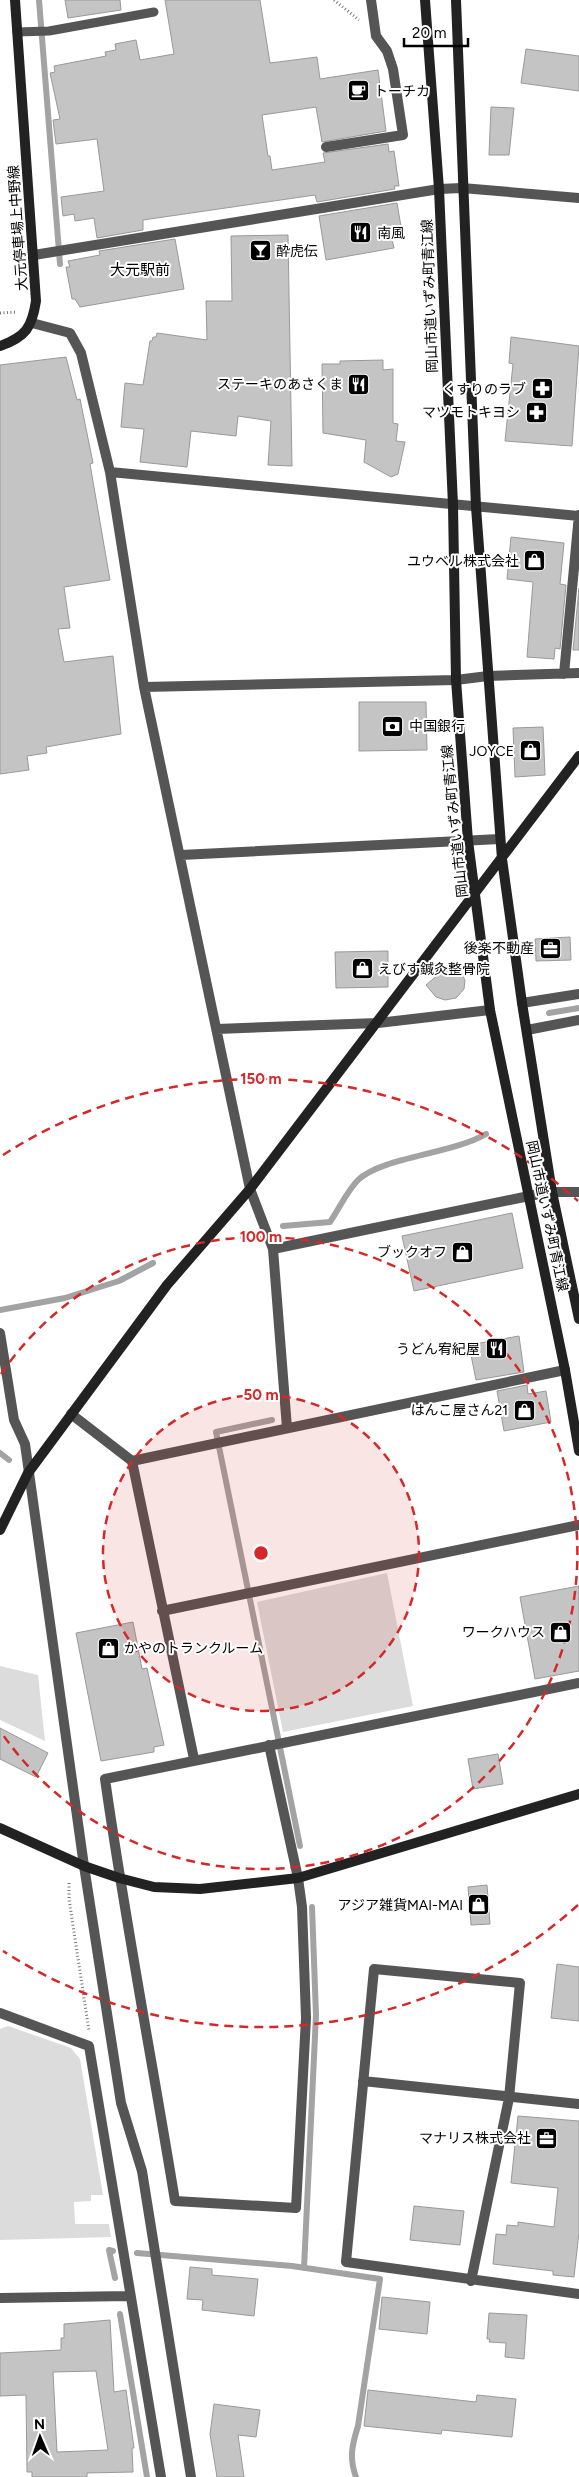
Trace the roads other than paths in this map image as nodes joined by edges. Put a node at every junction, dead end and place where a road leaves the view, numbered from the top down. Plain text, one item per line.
1 (15, 0) edge
2 (371, 0) edge
3 (425, 0) edge
4 (456, 0) edge
5 (154, 12) dead end
6 (17, 32) junction
7 (326, 148) dead end
8 (462, 188) junction
9 (439, 189) junction
10 (579, 198) edge
11 (34, 255) junction
12 (32, 322) junction
13 (0, 346) edge
14 (110, 472) junction
15 (453, 505) junction
16 (476, 507) junction
17 (579, 516) edge
18 (579, 673) edge
19 (564, 674) junction
20 (488, 676) junction
21 (456, 680) junction
22 (144, 686) junction
23 (579, 756) edge
24 (500, 838) junction
25 (468, 841) junction
26 (181, 855) junction
27 (502, 859) junction
28 (475, 893) junction
29 (579, 994) edge
30 (522, 1003) junction
31 (490, 1010) junction
32 (579, 1020) edge
33 (378, 1023) junction
34 (217, 1029) junction
35 (527, 1030) junction
36 (250, 1189) junction
37 (552, 1192) junction
38 (579, 1192) edge
39 (529, 1196) junction
40 (272, 1249) junction
41 (579, 1319) edge
42 (0, 1333) edge
43 (565, 1370) junction
44 (71, 1414) junction
45 (287, 1428) junction
46 (579, 1451) edge
47 (132, 1461) junction
48 (28, 1473) junction
49 (579, 1525) edge
50 (0, 1530) edge
51 (162, 1611) junction
52 (579, 1683) edge
53 (276, 1744) junction
54 (194, 1759) junction
55 (579, 1794) edge
56 (0, 1828) edge
57 (84, 1866) junction
58 (119, 1878) junction
59 (298, 1878) junction
60 (0, 2013) edge
61 (363, 2081) junction
62 (509, 2098) junction
63 (579, 2104) edge
64 (471, 2281) junction
65 (579, 2294) edge
66 (129, 2296) junction
67 (0, 2298) edge
68 (160, 2477) edge
69 (191, 2477) edge

1 - 6 street, 大元停車場上中野線
2 - 7 street
3 - 9 street, 岡山市道いずみ町青江線
4 - 8 street, 岡山市道いずみ町青江線
5 - 6 lane
6 - 11 street, 大元停車場上中野線
8 - 9 street
8 - 10 street
8 - 16 street, 岡山市道いずみ町青江線
9 - 11 street
9 - 15 street, 岡山市道いずみ町青江線
11 - 12 street, 大元停車場上中野線
12 - 13 street
12 - 14 street
14 - 15 street
14 - 22 street
15 - 16 street
15 - 21 street, 岡山市道いずみ町青江線
16 - 17 street
16 - 20 street, 岡山市道いずみ町青江線
17 - 19 street
18 - 19 street
19 - 20 street
20 - 21 street
20 - 24 street, 岡山市道いずみ町青江線
21 - 22 street
21 - 25 street, 岡山市道いずみ町青江線
22 - 26 street
23 - 27 street
24 - 25 street
24 - 27 street, 岡山市道いずみ町青江線
25 - 26 street
25 - 28 street, 岡山市道いずみ町青江線
26 - 34 street
27 - 28 street
27 - 30 street, 岡山市道いずみ町青江線
28 - 31 street, 岡山市道いずみ町青江線
28 - 33 street
29 - 30 street
30 - 35 street, 岡山市道いずみ町青江線
31 - 33 street
31 - 39 street, 岡山市道いずみ町青江線
32 - 35 street
33 - 34 street
33 - 36 street
34 - 36 street
35 - 37 street, 岡山市道いずみ町青江線
36 - 40 street
36 - 44 street
37 - 38 street
37 - 39 street
37 - 41 street, 岡山市道いずみ町青江線
39 - 40 street
39 - 43 street, 岡山市道いずみ町青江線
40 - 45 street
42 - 48 street
43 - 45 street
43 - 46 street, 岡山市道いずみ町青江線
44 - 47 street
44 - 48 street
45 - 47 street
47 - 51 street
48 - 50 street
48 - 57 street
49 - 51 street
51 - 54 street
52 - 53 street
53 - 54 street
53 - 59 street
54 - 58 street
55 - 59 street
56 - 57 street
57 - 58 street
57 - 69 street
58 - 59 street
58 - 59 street
60 - 66 street
61 - 62 street
61 - 62 street
61 - 64 street
62 - 63 street
62 - 64 street
64 - 65 street
66 - 67 street
66 - 68 street

